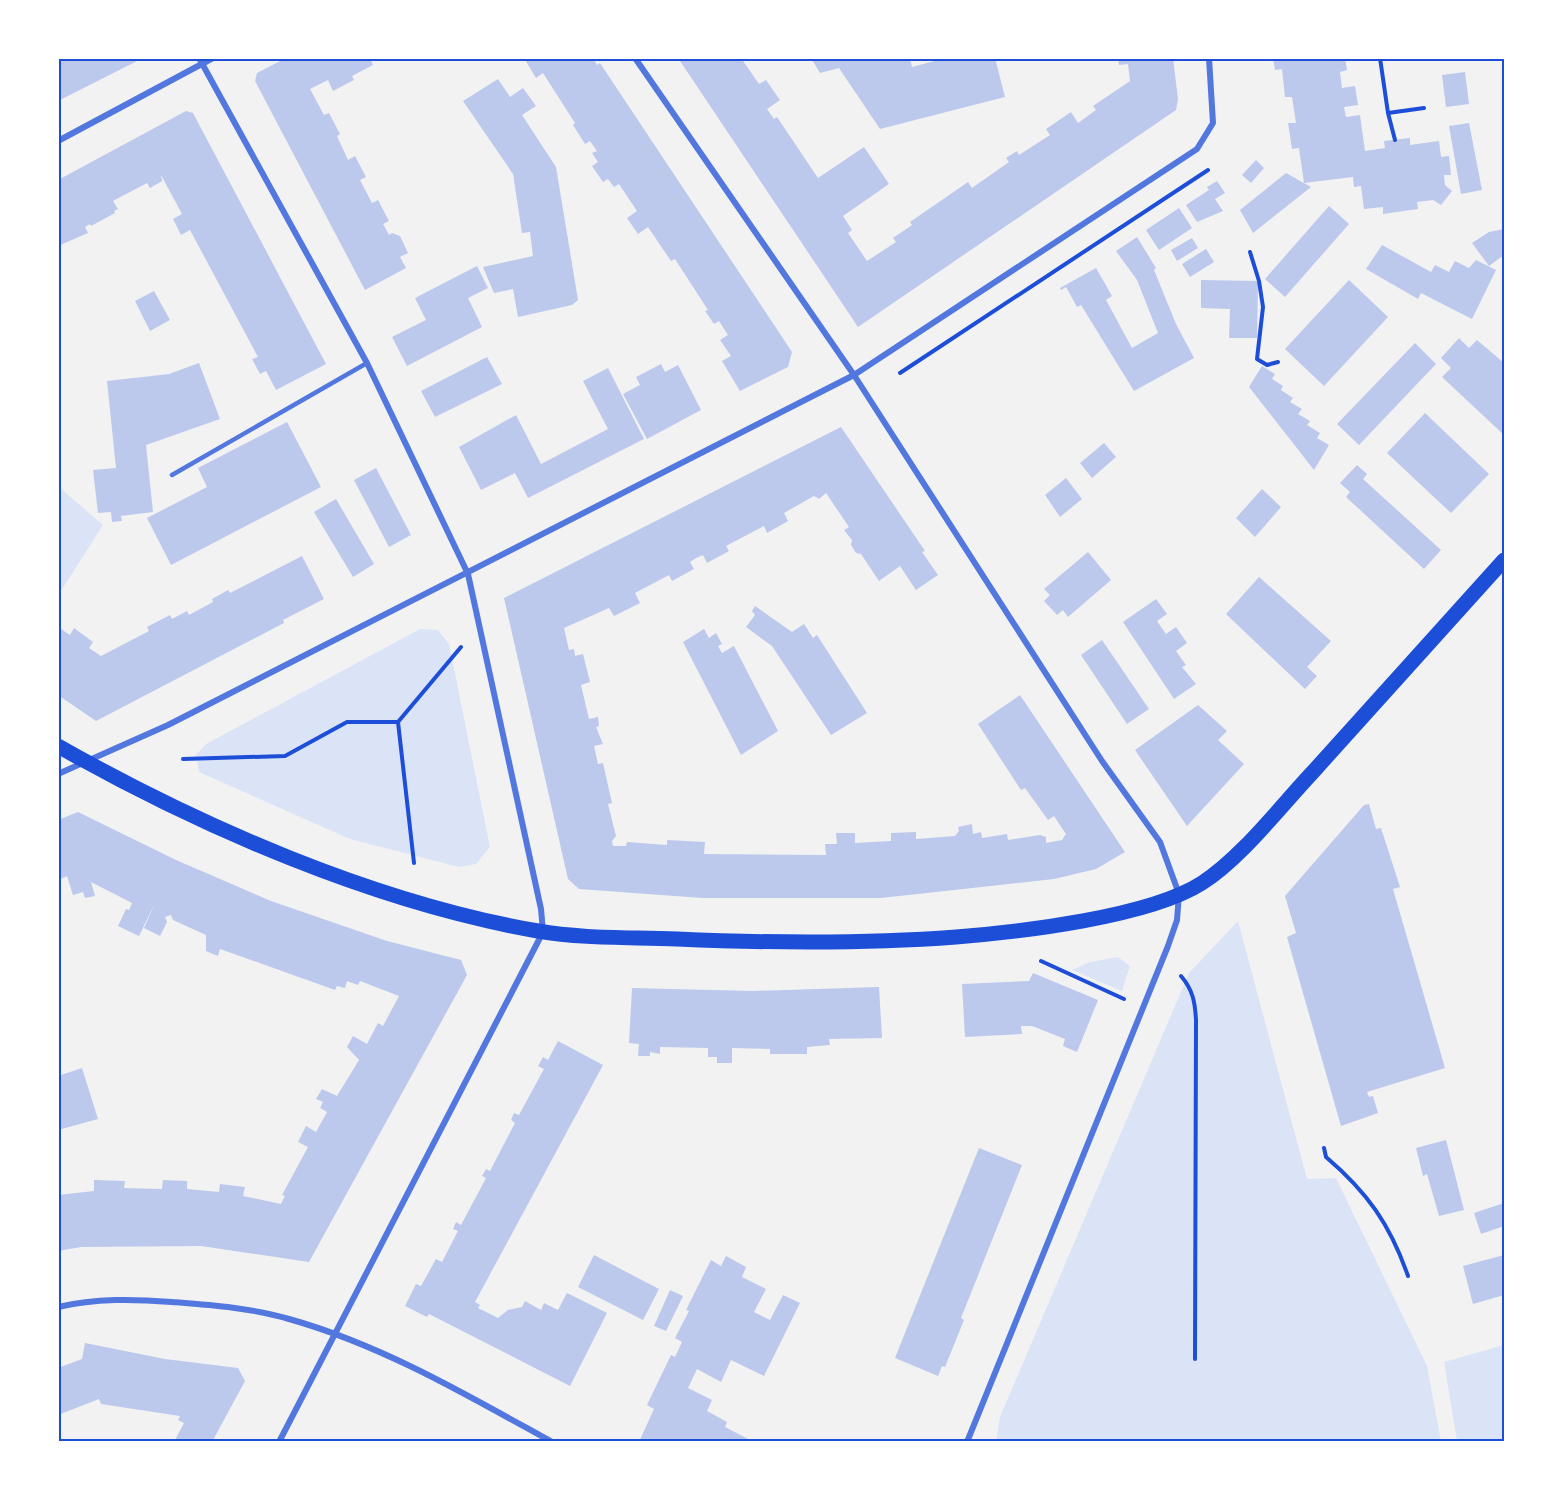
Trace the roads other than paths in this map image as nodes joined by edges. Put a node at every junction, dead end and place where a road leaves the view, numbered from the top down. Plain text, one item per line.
1 (213, 58) edge
2 (635, 58) edge
3 (1209, 58) edge
4 (201, 61) edge
5 (58, 141) edge
6 (367, 363) junction
7 (854, 375) junction
8 (171, 475) dead end
9 (1504, 560) edge
10 (468, 574) junction
11 (58, 746) edge
12 (87, 762) junction
13 (58, 774) edge
14 (1179, 894) junction
15 (543, 932) junction
16 (58, 1307) edge
17 (336, 1334) junction
18 (279, 1442) edge
19 (552, 1442) edge
20 (967, 1442) edge

1 - 4 street
2 - 7 street
3 - 7 street
4 - 5 street
4 - 6 street
6 - 8 lane
6 - 10 street
7 - 10 street
7 - 14 street
9 - 14 main road
10 - 12 street
10 - 15 street
11 - 12 main road
12 - 13 street
12 - 15 main road
14 - 15 main road
14 - 20 street
15 - 17 street
16 - 17 street
17 - 18 street
17 - 19 street

